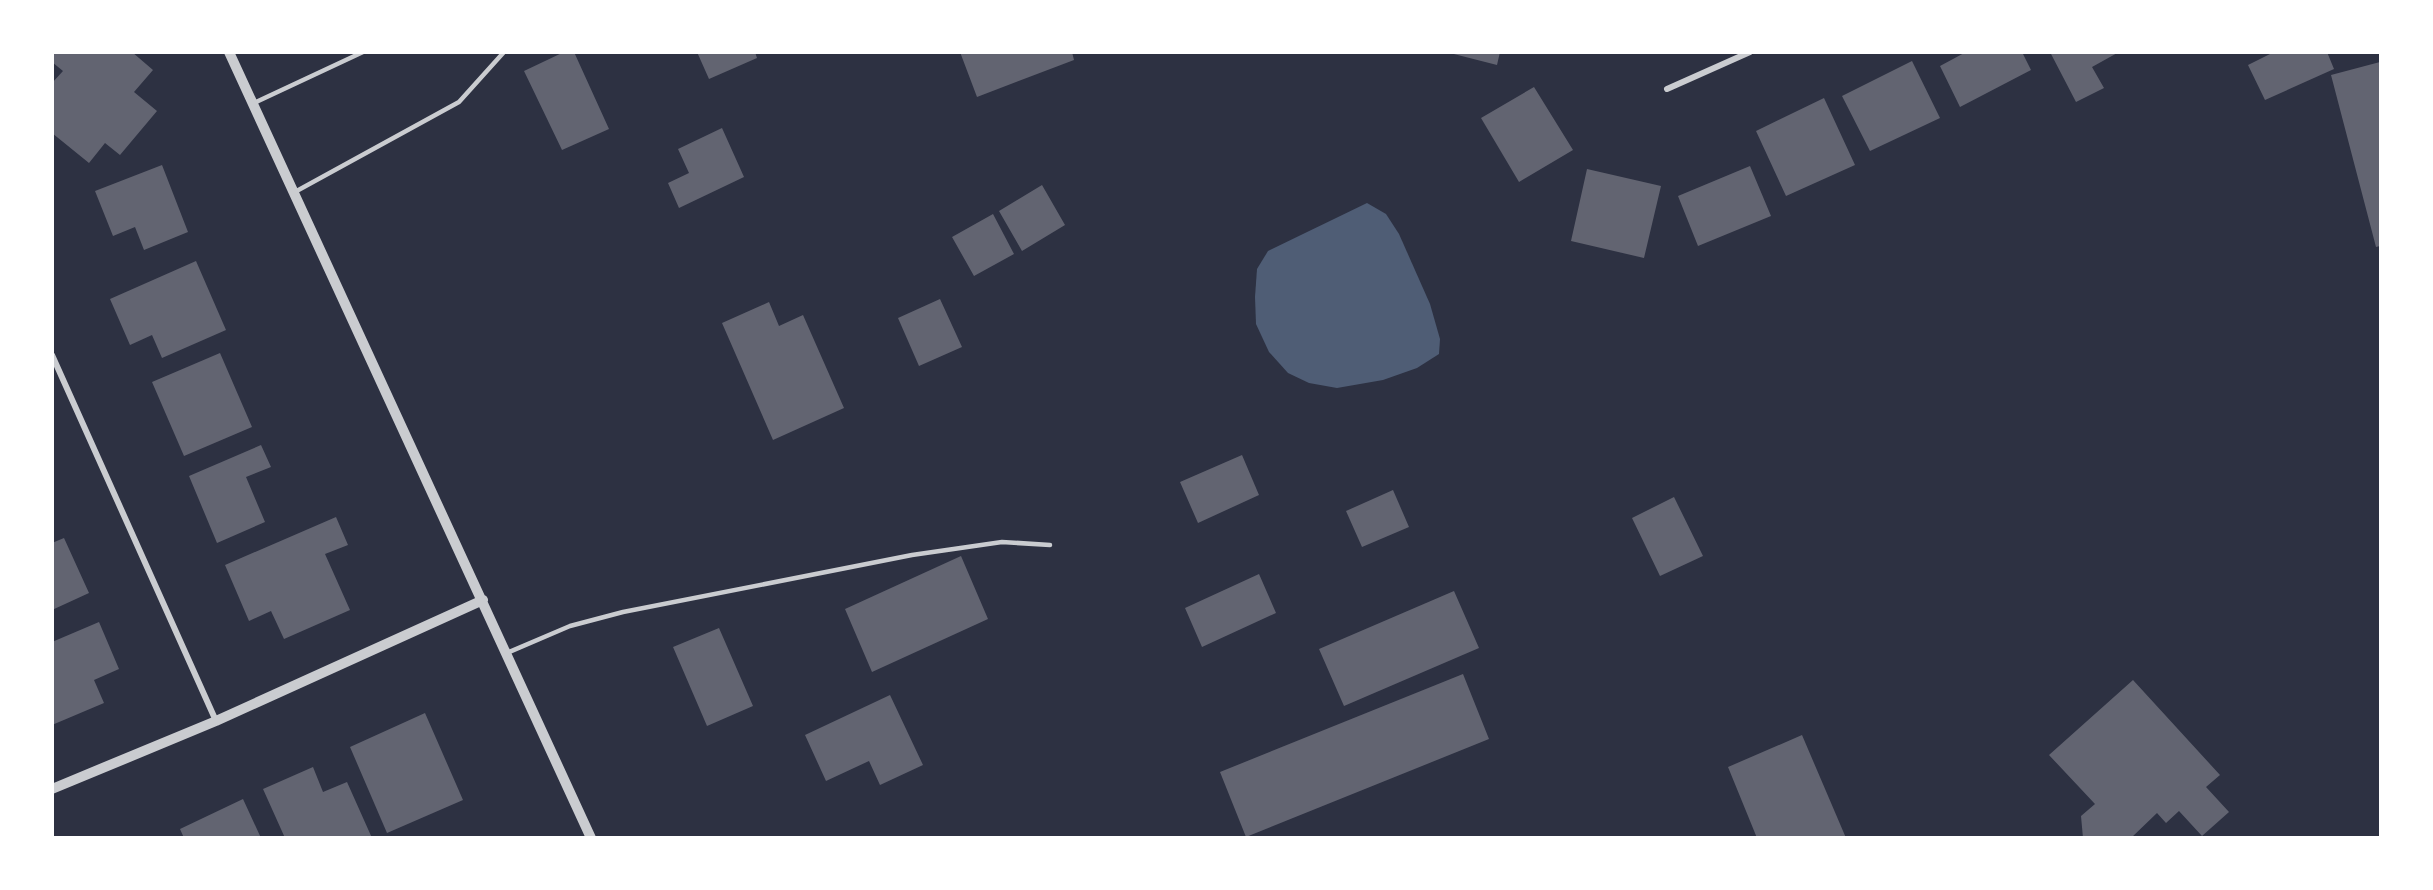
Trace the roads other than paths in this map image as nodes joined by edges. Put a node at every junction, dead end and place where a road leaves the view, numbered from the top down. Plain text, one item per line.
1 (229, 52) edge
2 (363, 52) edge
3 (504, 52) edge
4 (1750, 52) edge
5 (1667, 89) dead end
6 (253, 104) junction
7 (293, 193) junction
8 (52, 355) edge
9 (1050, 545) dead end
10 (483, 600) junction
11 (507, 653) junction
12 (216, 721) junction
13 (52, 789) edge
14 (591, 837) edge

1 - 6 street
2 - 6 lane
3 - 7 lane
4 - 5 street
6 - 7 street
7 - 10 street
8 - 12 street
9 - 11 lane
10 - 11 street
10 - 12 street
11 - 14 street
12 - 13 street

